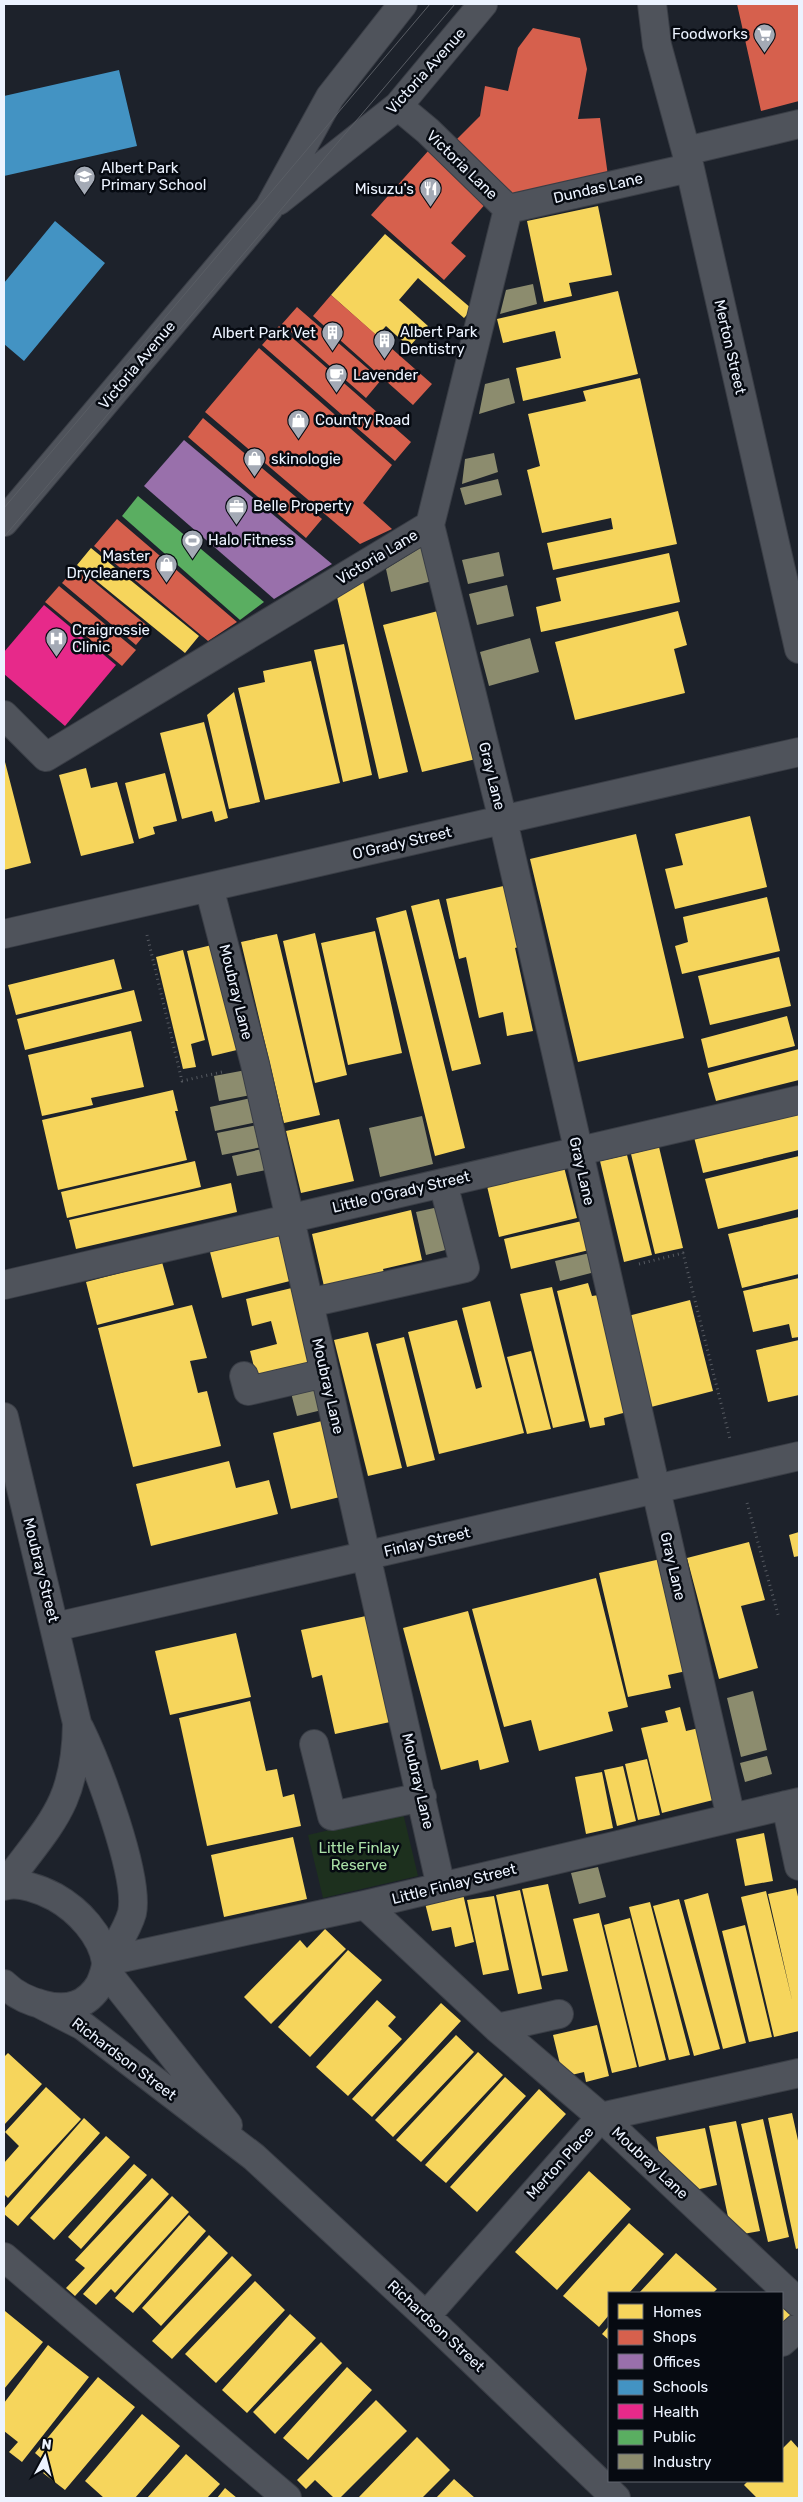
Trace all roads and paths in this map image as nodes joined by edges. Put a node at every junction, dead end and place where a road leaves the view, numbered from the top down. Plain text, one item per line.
1 (403, 4) edge
2 (483, 4) edge
3 (635, 4) edge
4 (652, 4) edge
5 (657, 45) junction
6 (398, 106) junction
7 (799, 124) edge
8 (687, 160) junction
9 (269, 208) junction
10 (508, 209) junction
11 (4, 522) edge
12 (430, 525) junction
13 (799, 649) edge
14 (4, 715) edge
15 (799, 752) edge
16 (503, 820) junction
17 (210, 887) junction
18 (140, 903) junction
19 (4, 934) edge
20 (255, 1064) junction
21 (799, 1100) edge
22 (578, 1152) junction
23 (442, 1183) junction
24 (289, 1218) junction
25 (605, 1272) junction
26 (4, 1285) edge
27 (309, 1303) junction
28 (325, 1373) junction
29 (244, 1376) dead end
30 (4, 1416) edge
31 (799, 1456) edge
32 (739, 1472) junction
33 (656, 1490) junction
34 (366, 1556) junction
35 (779, 1618) dead end
36 (55, 1627) junction
37 (77, 1723) junction
38 (314, 1744) dead end
39 (422, 1797) junction
40 (792, 1804) edge
41 (731, 1818) junction
42 (799, 1866) edge
43 (4, 1885) edge
44 (441, 1887) junction
45 (365, 1905) junction
46 (106, 1965) junction
47 (4, 1984) edge
48 (23, 2001) edge
49 (559, 2014) dead end
50 (497, 2028) junction
51 (799, 2073) edge
52 (601, 2117) junction
53 (254, 2157) junction
54 (4, 2257) edge
55 (799, 2302) edge
56 (426, 2316) junction
57 (799, 2327) edge
58 (783, 2341) edge
59 (612, 2492) edge
60 (287, 2498) edge

1 - 9 street, Victoria Avenue
2 - 6 street, Victoria Avenue
3 - 5 street, Merton Street
4 - 5 street, Merton Street
5 - 8 street, Merton Street
6 - 9 street, Victoria Avenue
6 - 10 street, Victoria Lane
7 - 8 street, Dundas Lane
8 - 10 street, Dundas Lane
8 - 13 street, Merton Street
9 - 11 street, Victoria Avenue
10 - 12 street, Victoria Lane
12 - 14 street, Victoria Lane
12 - 16 street, Gray Lane
15 - 16 street, O'Grady Street
16 - 17 street, O'Grady Street
16 - 22 street, Gray Lane
17 - 18 street, O'Grady Street
17 - 20 street, Moubray Lane
18 - 19 street, O'Grady Street
18 - 20 path
20 - 24 street, Moubray Lane
21 - 22 street, Little O'Grady Street
22 - 23 street, Little O'Grady Street
22 - 25 street, Gray Lane
23 - 24 street, Little O'Grady Street
23 - 27 street
24 - 26 street, Little O'Grady Street
24 - 27 street, Moubray Lane
25 - 32 path
25 - 33 street, Gray Lane
27 - 28 street, Moubray Lane
28 - 29 street
28 - 34 street, Moubray Lane
30 - 36 street, Moubray Street
31 - 32 street, Finlay Street
32 - 33 street, Finlay Street
32 - 35 path
33 - 34 street, Finlay Street
33 - 41 street, Gray Lane
34 - 36 street, Finlay Street
34 - 39 street, Moubray Lane
36 - 37 street, Moubray Street
37 - 43 street, Moubray Street
37 - 46 street, Moubray Street
38 - 39 street
39 - 44 street, Moubray Lane
40 - 41 street, Little Finlay Street
40 - 42 street
41 - 44 street, Little Finlay Street
43 - 46 street, Richardson Street
44 - 45 street, Little Finlay Street
45 - 46 street, Little Finlay Street
45 - 50 street, Moubray Lane
46 - 48 street, Moubray Street
46 - 53 street, Richardson Street
47 - 48 street, Richardson Street
48 - 53 street, Richardson Street
49 - 50 street
50 - 52 street, Moubray Lane
51 - 52 street, Merton Place
52 - 55 street, Moubray Lane
52 - 56 street, Merton Place
53 - 56 street, Richardson Street
54 - 60 street
56 - 59 street, Richardson Street
57 - 58 street

